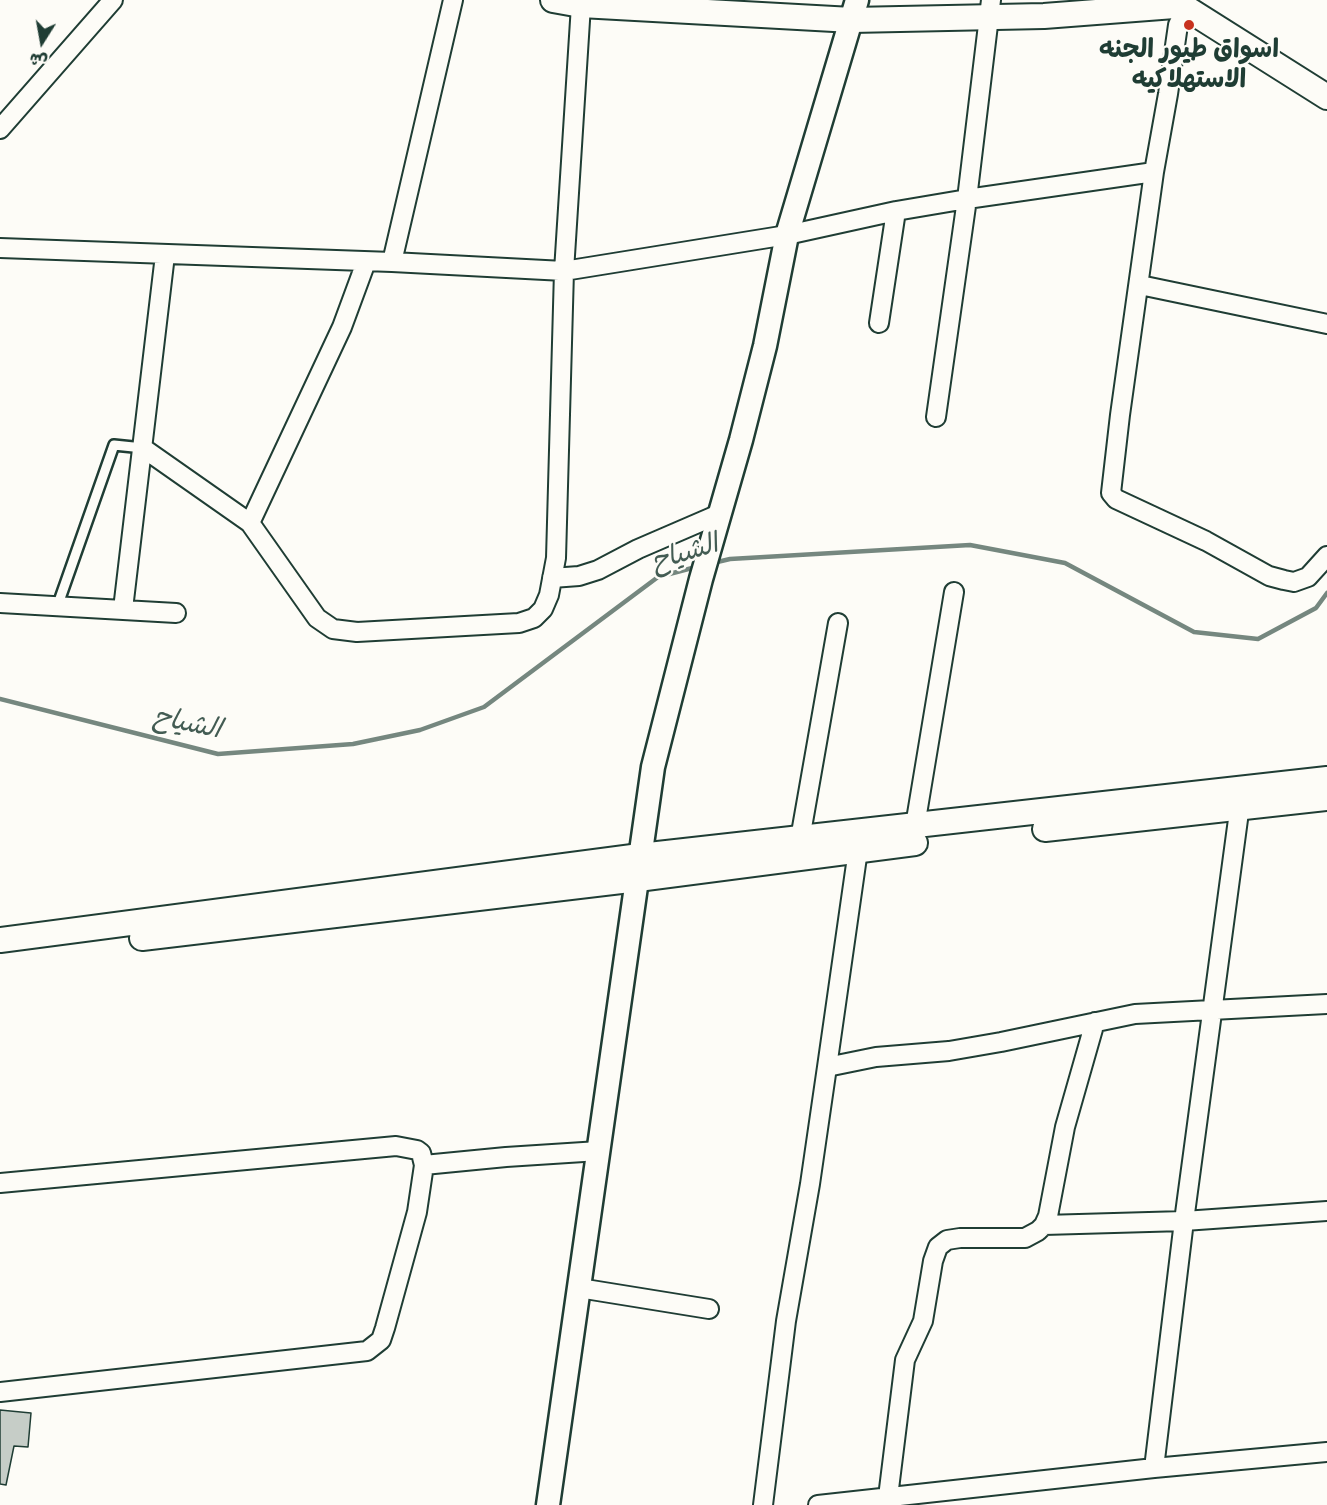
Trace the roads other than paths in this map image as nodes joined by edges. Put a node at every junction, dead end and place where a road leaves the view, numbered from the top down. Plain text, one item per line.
1 (113, 0) edge
2 (453, 0) edge
3 (553, 0) edge
4 (582, 3) edge
5 (1180, 8) edge
6 (989, 9) edge
7 (854, 10) edge
8 (1327, 97) edge
9 (2, 124) edge
10 (1154, 172) junction
11 (967, 199) junction
12 (896, 211) junction
13 (788, 235) junction
14 (0, 248) edge
15 (165, 255) junction
16 (366, 262) junction
17 (392, 262) junction
18 (564, 271) junction
19 (1140, 285) junction
20 (879, 322) dead end
21 (1327, 324) edge
22 (936, 417) dead end
23 (143, 448) junction
24 (719, 514) junction
25 (250, 524) junction
26 (1327, 556) edge
27 (552, 578) junction
28 (954, 592) dead end
29 (0, 603) edge
30 (57, 608) junction
31 (123, 609) junction
32 (176, 613) dead end
33 (838, 623) dead end
34 (1327, 779) edge
35 (1241, 798) junction
36 (1327, 798) edge
37 (915, 826) junction
38 (800, 839) junction
39 (858, 850) junction
40 (639, 868) junction
41 (0, 940) edge
42 (0, 955) edge
43 (1327, 1004) edge
44 (1213, 1011) junction
45 (1095, 1022) junction
46 (827, 1067) junction
47 (599, 1151) junction
48 (424, 1165) junction
49 (0, 1183) edge
50 (1327, 1211) edge
51 (1184, 1221) junction
52 (1044, 1225) junction
53 (579, 1288) junction
54 (709, 1309) dead end
55 (0, 1392) edge
56 (1327, 1452) edge
57 (1154, 1468) junction
58 (888, 1497) junction
59 (548, 1505) edge
60 (763, 1505) edge
61 (818, 1505) edge

1 - 9 street
2 - 17 street
3 - 4 main road
4 - 7 main road
4 - 18 street
5 - 6 main road
5 - 8 main road
5 - 10 street
6 - 7 main road
6 - 11 street
7 - 13 street
10 - 11 street
10 - 19 street
11 - 12 street
11 - 22 street
12 - 13 street
12 - 20 street
13 - 18 street
13 - 24 street
14 - 15 street
15 - 16 street
15 - 23 street
16 - 17 street
16 - 25 street
17 - 18 street
18 - 27 street
19 - 21 street
19 - 26 street
23 - 25 street
23 - 30 lane
23 - 31 street
24 - 27 street
24 - 40 street
25 - 27 street
28 - 37 street
29 - 30 street
30 - 31 street
31 - 32 street
33 - 38 street
34 - 35 main road
35 - 36 main road
35 - 37 main road
35 - 39 main road
35 - 44 street
37 - 38 main road
38 - 40 main road
39 - 40 main road
39 - 46 street
40 - 41 main road
40 - 42 main road
40 - 47 street
43 - 44 street
44 - 45 street
44 - 51 street
45 - 46 street
45 - 52 street
46 - 60 street
47 - 48 street
47 - 53 street
48 - 49 street
48 - 55 street
50 - 51 street
51 - 52 street
51 - 57 street
52 - 58 street
53 - 54 street
53 - 59 street
56 - 57 street
57 - 58 street
58 - 61 street

